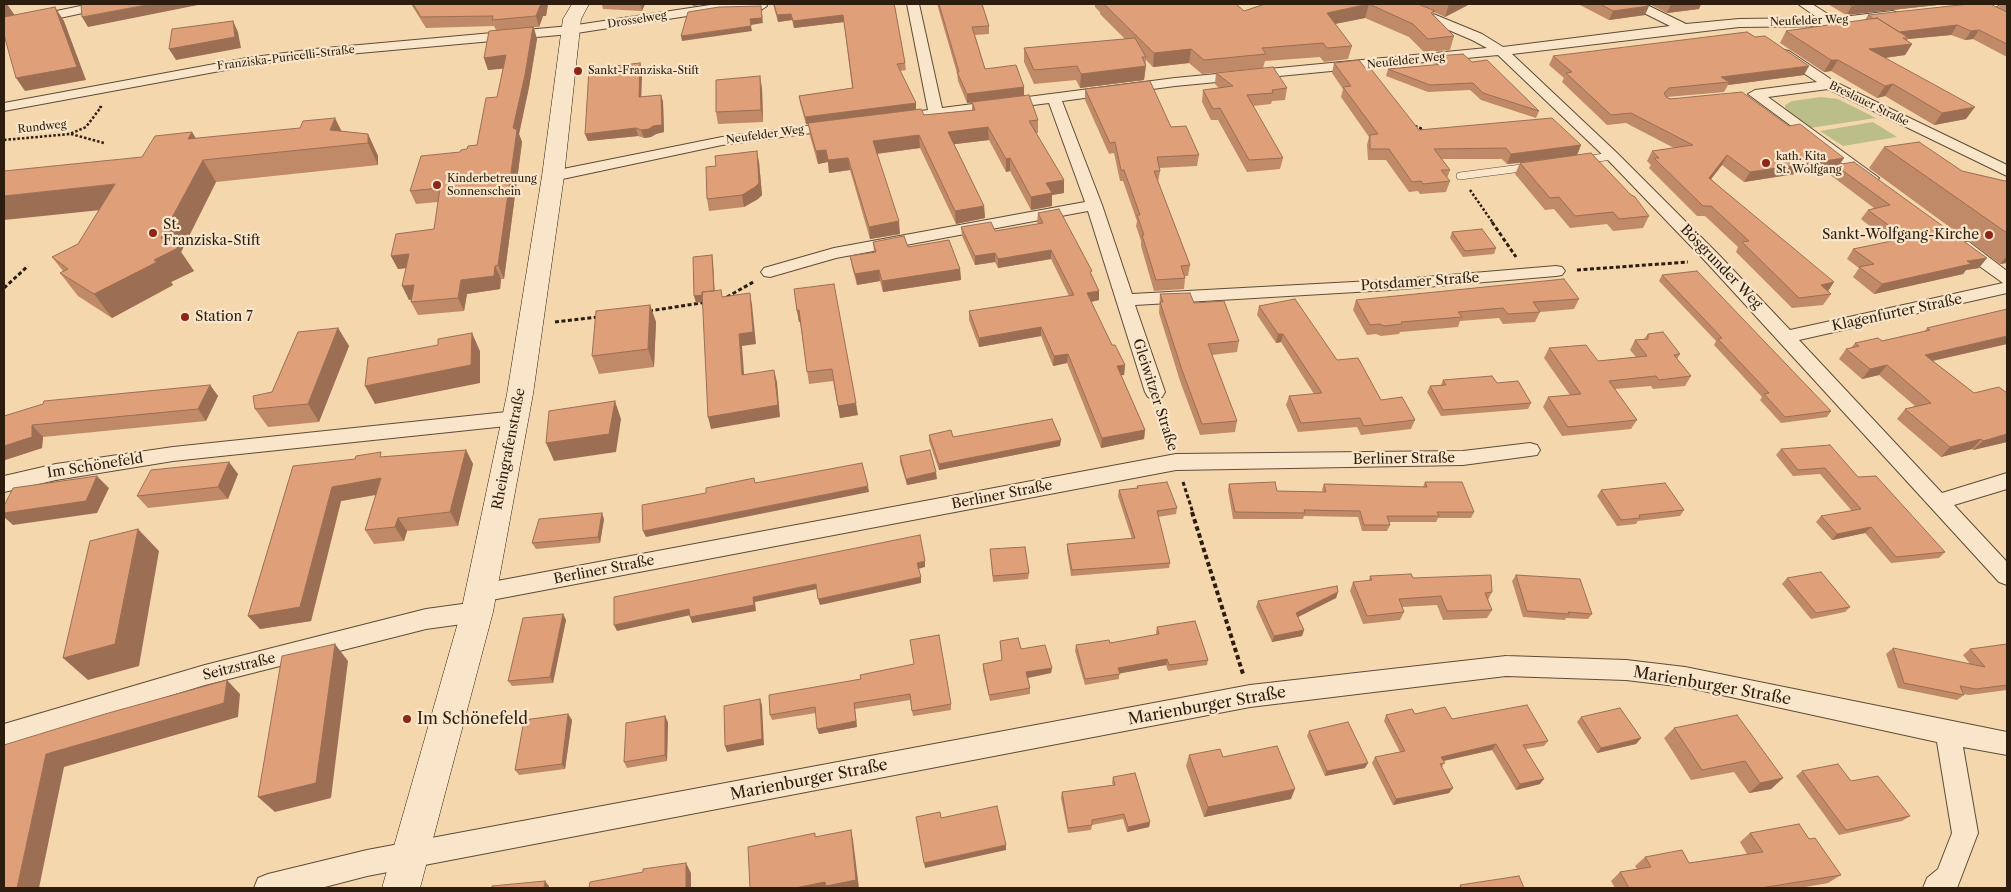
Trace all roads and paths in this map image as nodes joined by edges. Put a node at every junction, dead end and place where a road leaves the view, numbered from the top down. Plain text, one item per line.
1 (106, 4) edge
2 (580, 4) edge
3 (913, 4) edge
4 (1398, 4) edge
5 (1636, 4) edge
6 (1804, 4) edge
7 (761, 6) edge
8 (1989, 7) edge
9 (1945, 10) edge
10 (1907, 14) edge
11 (1832, 22) junction
12 (1739, 24) junction
13 (4, 26) edge
14 (1684, 28) junction
15 (570, 30) junction
16 (1756, 35) edge
17 (1772, 46) edge
18 (1500, 51) junction
19 (1830, 85) junction
20 (1054, 97) junction
21 (4, 107) edge
22 (101, 107) dead end
23 (936, 113) junction
24 (887, 119) edge
25 (1409, 119) edge
26 (848, 124) edge
27 (70, 134) junction
28 (1414, 136) edge
29 (4, 140) edge
30 (104, 143) dead end
31 (1612, 156) junction
32 (1574, 161) edge
33 (1536, 166) edge
34 (2007, 171) edge
35 (553, 176) junction
36 (1460, 176) joint
37 (1881, 186) edge
38 (1094, 205) junction
39 (1952, 238) edge
40 (1714, 260) junction
41 (28, 266) dead end
42 (1556, 271) joint
43 (770, 272) joint
44 (1528, 274) junction
45 (2007, 279) edge
46 (4, 288) edge
47 (2007, 288) edge
48 (722, 300) edge
49 (1125, 300) junction
50 (713, 301) edge
51 (645, 311) edge
52 (607, 316) edge
53 (532, 324) junction
54 (1787, 337) junction
55 (1155, 392) joint
56 (516, 418) junction
57 (1530, 450) dead end
58 (1176, 462) junction
59 (2007, 481) edge
60 (4, 484) edge
61 (1938, 502) junction
62 (2007, 576) edge
63 (479, 602) junction
64 (1250, 696) junction
65 (1948, 734) junction
66 (4, 735) edge
67 (2007, 744) edge
68 (406, 872) edge
69 (268, 888) edge
70 (1937, 888) edge

1 - 13 street
2 - 15 street, Rheingrafenstraße
3 - 23 street
4 - 18 street, Bösgrunder Weg
5 - 14 street
6 - 11 street
7 - 15 street, Drosselweg
8 - 9 street
10 - 11 street, Neufelder Weg
11 - 12 street, Neufelder Weg
12 - 14 street, Neufelder Weg
12 - 16 street
14 - 18 street, Neufelder Weg
15 - 21 street, Franziska-Puricelli-Straße
15 - 35 street, Rheingrafenstraße
17 - 19 street, Breslauer Straße
18 - 20 street, Neufelder Weg
18 - 31 street, Bösgrunder Weg
19 - 34 street, Breslauer Straße
19 - 37 street
20 - 23 street, Neufelder Weg
20 - 38 street, Gleiwitzer Straße
22 - 27 path, Rundweg
23 - 24 street, Neufelder Weg
25 - 28 path
26 - 35 street, Neufelder Weg
27 - 29 path, Rundweg
27 - 30 path
31 - 32 lane
31 - 40 street, Bösgrunder Weg
33 - 36 lane
35 - 53 street, Rheingrafenstraße
36 - 44 path
38 - 43 street
38 - 49 street, Gleiwitzer Straße
39 - 45 street
40 - 42 path
40 - 54 street, Bösgrunder Weg
41 - 46 path
42 - 44 street, Potsdamer Straße
43 - 48 path
44 - 49 street, Potsdamer Straße
47 - 54 street, Klagenfurter Straße
49 - 55 street, Gleiwitzer Straße
50 - 51 path
52 - 53 path
53 - 56 street, Rheingrafenstraße
54 - 61 street, Bösgrunder Weg
55 - 58 path, Gleiwitzer Straße
56 - 60 street, Im Schönefeld
56 - 63 street, Rheingrafenstraße
57 - 58 street, Berliner Straße
58 - 63 street, Berliner Straße
58 - 64 path, Gleiwitzer Straße
59 - 61 street
61 - 62 street, Bösgrunder Weg
63 - 66 street, Seitzstraße
63 - 68 street, Rheingrafenstraße
64 - 65 street, Marienburger Straße
64 - 68 street, Marienburger Straße
65 - 67 street, Marienburger Straße
65 - 70 street
68 - 69 street, Marienburger Straße

